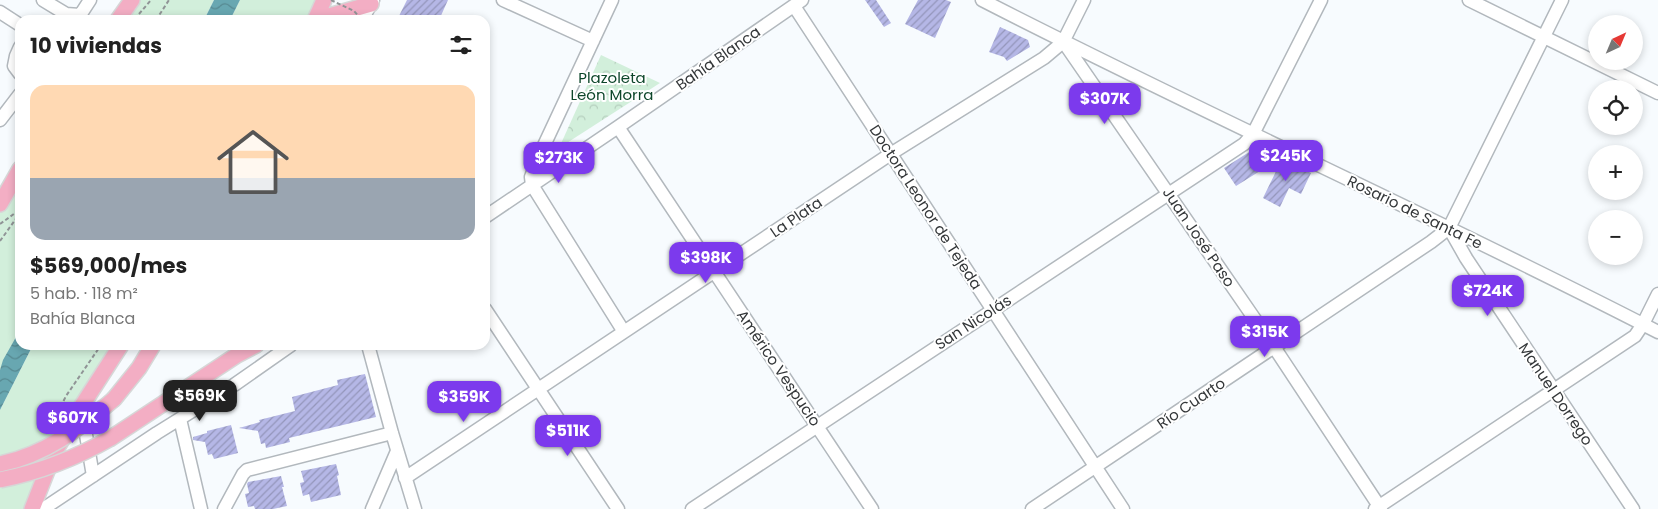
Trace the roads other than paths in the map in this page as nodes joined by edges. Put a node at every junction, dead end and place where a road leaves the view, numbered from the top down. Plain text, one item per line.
1 (43, 0) edge
2 (90, 0) edge
3 (132, 0) edge
4 (324, 0) edge
5 (503, 0) edge
6 (612, 0) edge
7 (982, 0) edge
8 (1084, 0) edge
9 (1321, 0) edge
10 (1469, 0) edge
11 (1562, 0) edge
12 (372, 2) edge
13 (798, 3) edge
14 (0, 12) edge
15 (70, 15) edge
16 (79, 15) edge
17 (122, 15) edge
18 (317, 15) edge
19 (331, 15) edge
20 (365, 15) edge
21 (15, 22) edge
22 (1544, 37) junction
23 (593, 41) junction
24 (1063, 42) junction
25 (1658, 93) edge
26 (15, 100) edge
27 (0, 120) edge
28 (618, 127) junction
29 (1252, 134) junction
30 (892, 153) junction
31 (15, 169) edge
32 (15, 178) edge
33 (0, 182) edge
34 (532, 185) junction
35 (1169, 193) junction
36 (0, 204) edge
37 (490, 214) edge
38 (1449, 228) junction
39 (714, 271) junction
40 (1658, 294) edge
41 (993, 310) junction
42 (490, 316) edge
43 (1644, 324) junction
44 (624, 332) junction
45 (1658, 332) edge
46 (1274, 347) junction
47 (118, 350) edge
48 (150, 350) edge
49 (246, 350) edge
50 (284, 350) edge
51 (369, 350) edge
52 (539, 390) junction
53 (1553, 390) junction
54 (81, 407) junction
55 (180, 418) junction
56 (817, 426) junction
57 (392, 433) junction
58 (397, 451) junction
59 (0, 464) edge
60 (1095, 467) junction
61 (92, 476) junction
62 (405, 478) junction
63 (0, 480) edge
64 (59, 503) edge
65 (1379, 508) edge
66 (32, 509) edge
67 (42, 509) edge
68 (201, 509) edge
69 (224, 509) edge
70 (372, 509) edge
71 (415, 509) edge
72 (618, 509) edge
73 (692, 509) edge
74 (872, 509) edge
75 (1032, 509) edge
76 (1123, 509) edge
77 (1633, 509) edge

1 - 15 street
2 - 16 street
3 - 17 main road
4 - 18 main road
5 - 23 street
6 - 23 street
7 - 24 street, Rosario de Santa Fe
8 - 24 street
9 - 29 street
10 - 22 street
11 - 22 street
12 - 19 main road
12 - 20 street
13 - 28 street, Bahía Blanca
13 - 30 street, Doctora Leonor de Tejeda
14 - 21 street
22 - 25 street
22 - 38 street
23 - 34 street
24 - 29 street, Rosario de Santa Fe
24 - 30 street, La Plata
24 - 35 street, Juan José Paso
26 - 27 street
28 - 34 street, Bahía Blanca
28 - 39 street, Américo Vespucio
29 - 35 street, San Nicolás
29 - 38 street, Rosario de Santa Fe
30 - 39 street, La Plata
30 - 41 street, Doctora Leonor de Tejeda
31 - 33 main road
32 - 36 main road
34 - 37 street, Bahía Blanca
34 - 44 street
35 - 41 street, San Nicolás
35 - 46 street, Juan José Paso
38 - 43 street, Rosario de Santa Fe
38 - 46 street, Río Cuarto
38 - 53 street, Manuel Dorrego
39 - 44 street, La Plata
39 - 56 street, Américo Vespucio
40 - 43 street
41 - 56 street, San Nicolás
41 - 60 street, Doctora Leonor de Tejeda
42 - 52 street
43 - 45 street, Rosario de Santa Fe
43 - 53 street
44 - 52 street, La Plata
46 - 60 street, Río Cuarto
46 - 65 street, Juan José Paso
47 - 54 main road
48 - 59 main road, bridge
49 - 63 main road, bridge
50 - 55 street
51 - 57 street
52 - 62 street, La Plata
52 - 72 street
53 - 65 street
53 - 77 street, Manuel Dorrego
54 - 61 street
54 - 66 main road
55 - 61 street
55 - 68 street
56 - 73 street, San Nicolás
56 - 74 street, Américo Vespucio
57 - 58 street
57 - 69 street
58 - 62 street
58 - 70 street
60 - 75 street, Río Cuarto
60 - 76 street, Doctora Leonor de Tejeda
61 - 64 street
62 - 71 street
64 - 67 street

